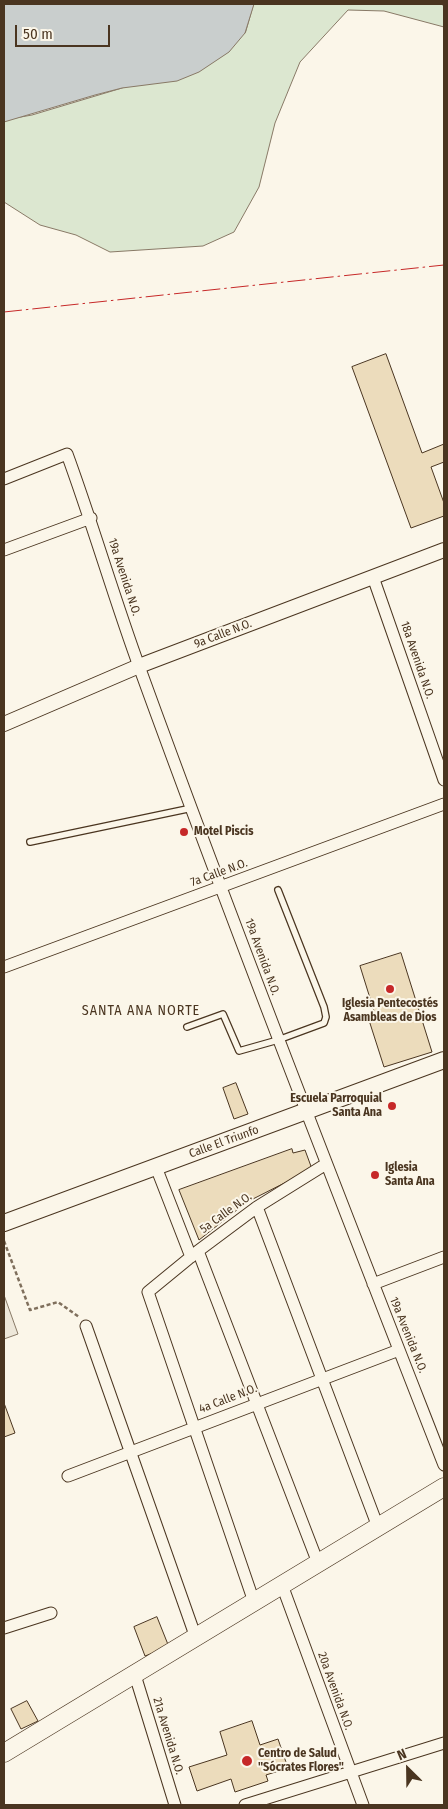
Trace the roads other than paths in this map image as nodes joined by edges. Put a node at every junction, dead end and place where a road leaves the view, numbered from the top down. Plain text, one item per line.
1 (4, 479) edge
2 (91, 518) junction
3 (4, 550) edge
4 (444, 550) edge
5 (373, 577) junction
6 (139, 666) junction
7 (4, 724) edge
8 (444, 780) edge
9 (444, 804) edge
10 (192, 808) junction
11 (30, 842) dead end
12 (221, 887) junction
13 (278, 890) dead end
14 (4, 967) edge
15 (187, 1027) dead end
16 (278, 1040) junction
17 (444, 1060) edge
18 (305, 1112) junction
19 (326, 1164) junction
20 (156, 1167) junction
21 (257, 1207) junction
22 (4, 1223) edge
23 (194, 1254) junction
24 (444, 1257) edge
25 (373, 1284) junction
26 (86, 1326) road end
27 (399, 1350) junction
28 (322, 1378) junction
29 (256, 1403) junction
30 (194, 1427) junction
31 (130, 1452) junction
32 (444, 1465) edge
33 (68, 1476) dead end
34 (444, 1487) edge
35 (378, 1527) junction
36 (318, 1564) junction
37 (282, 1585) junction
38 (254, 1602) junction
39 (51, 1613) dead end
40 (4, 1628) edge
41 (196, 1638) junction
42 (135, 1675) junction
43 (444, 1743) edge
44 (4, 1753) edge
45 (350, 1772) junction
46 (175, 1805) edge
47 (245, 1805) edge
48 (363, 1805) edge

1 - 2 street, 19a Avenida N.O.
2 - 3 street
2 - 6 street, 19a Avenida N.O.
4 - 5 street, 9a Calle N.O.
5 - 6 street, 9a Calle N.O.
5 - 8 street, 18a Avenida N.O.
6 - 7 street, 9a Calle N.O.
6 - 10 street, 19a Avenida N.O.
9 - 12 street, 7a Calle N.O.
10 - 11 lane
10 - 12 street, 19a Avenida N.O.
12 - 14 street, 7a Calle N.O.
12 - 16 street, 19a Avenida N.O.
13 - 16 lane
15 - 16 lane
16 - 18 street, 19a Avenida N.O.
17 - 18 main road, Calle El Triunfo
18 - 19 street, 19a Avenida N.O.
18 - 20 main road, Calle El Triunfo
19 - 21 street, 5a Calle N.O.
19 - 25 street, 19a Avenida N.O.
20 - 22 main road, Calle El Triunfo
20 - 23 street
21 - 23 street, 5a Calle N.O.
21 - 28 street
23 - 29 street
23 - 30 street, 5a Calle N.O.
24 - 25 street
25 - 27 street, 19a Avenida N.O.
26 - 31 street
27 - 28 street, 4a Calle N.O.
27 - 32 street, 19a Avenida N.O.
28 - 29 street, 4a Calle N.O.
28 - 35 street
29 - 30 street, 4a Calle N.O.
29 - 36 street
30 - 31 street, 4a Calle N.O.
30 - 38 street
31 - 33 street, 4a Calle N.O.
31 - 41 street
34 - 35 main road
35 - 36 main road
36 - 37 main road
37 - 38 main road
37 - 45 street, 20a Avenida N.O.
38 - 41 main road
39 - 40 street
41 - 42 main road
42 - 44 main road
42 - 46 street, 21a Avenida N.O.
43 - 45 street
45 - 47 street
45 - 48 street, 20a Avenida N.O.

